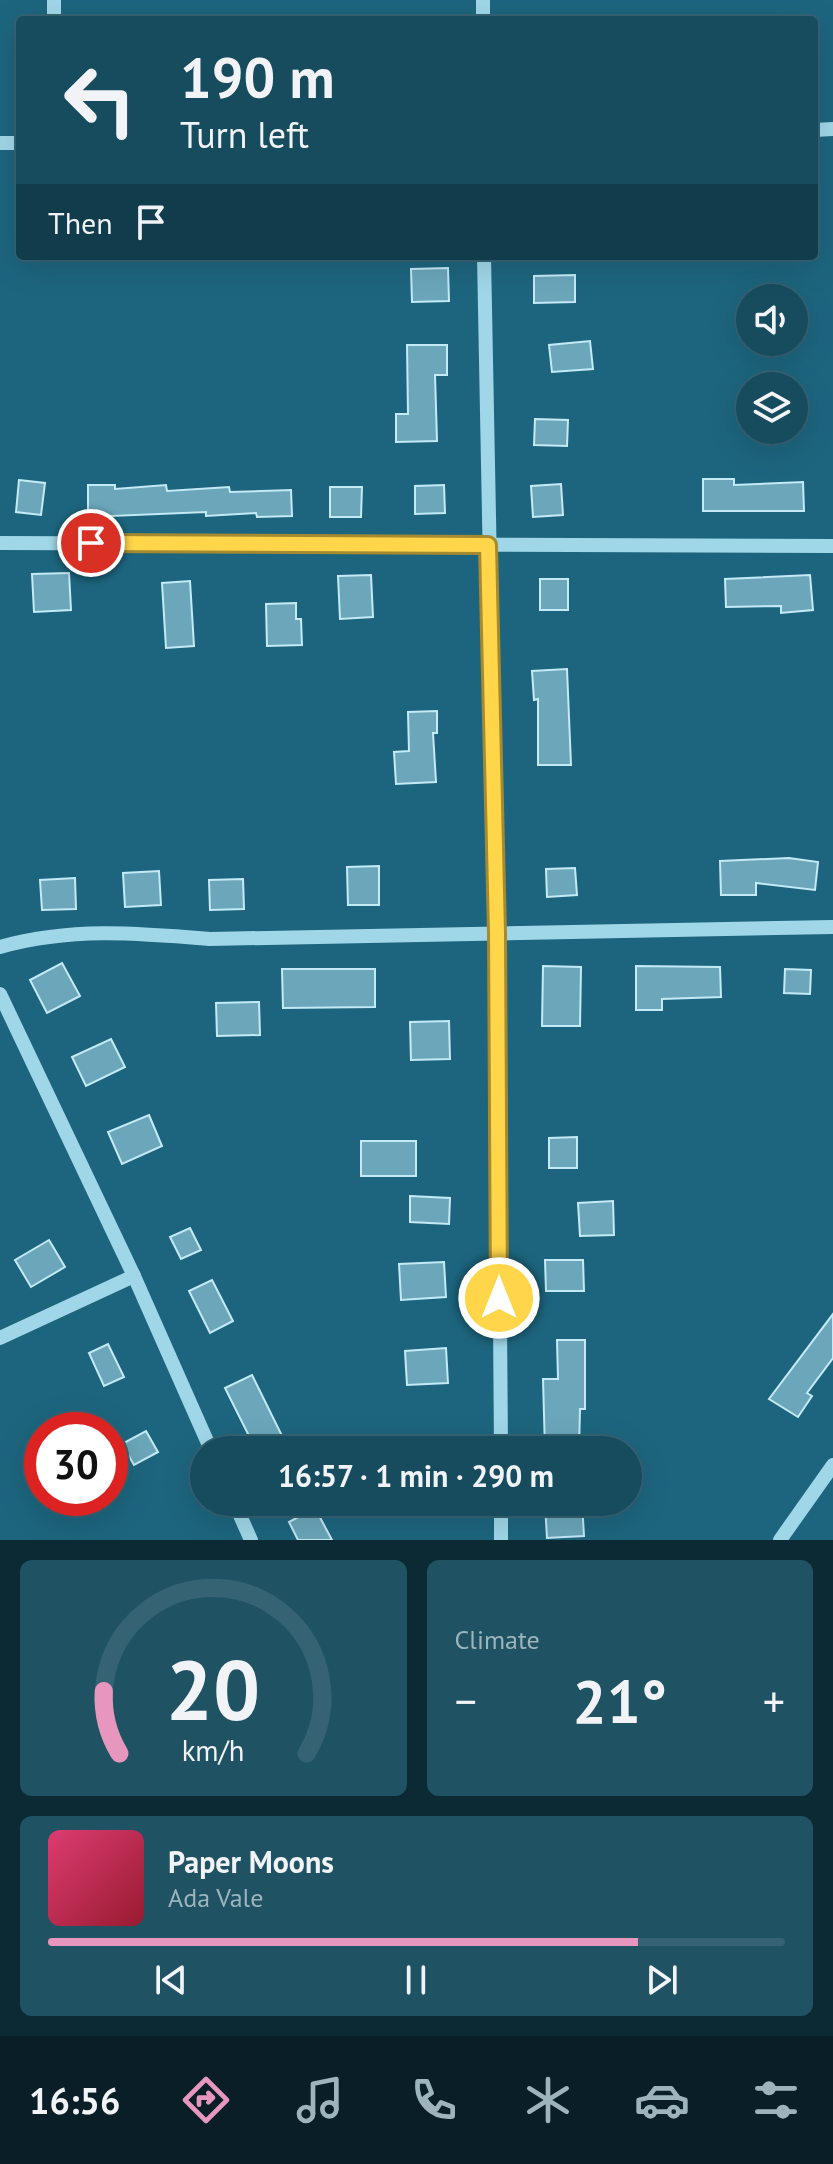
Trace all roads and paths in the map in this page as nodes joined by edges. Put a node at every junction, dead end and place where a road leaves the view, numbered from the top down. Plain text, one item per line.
1 (484, 260) edge
2 (0, 543) edge
3 (488, 545) junction
4 (833, 546) edge
5 (833, 927) edge
6 (497, 933) junction
7 (0, 947) edge
8 (0, 994) edge
9 (134, 1276) junction
10 (0, 1338) edge
11 (205, 1436) edge
12 (501, 1436) edge
13 (833, 1465) edge
14 (240, 1516) edge
15 (501, 1516) edge
16 (251, 1540) edge
17 (501, 1540) edge
18 (780, 1540) edge

1 - 3 street
2 - 3 street
3 - 4 street
3 - 6 street
5 - 6 street
6 - 7 street
6 - 12 street
8 - 9 street
9 - 10 street
9 - 11 street
13 - 18 street
14 - 16 street
15 - 17 street

